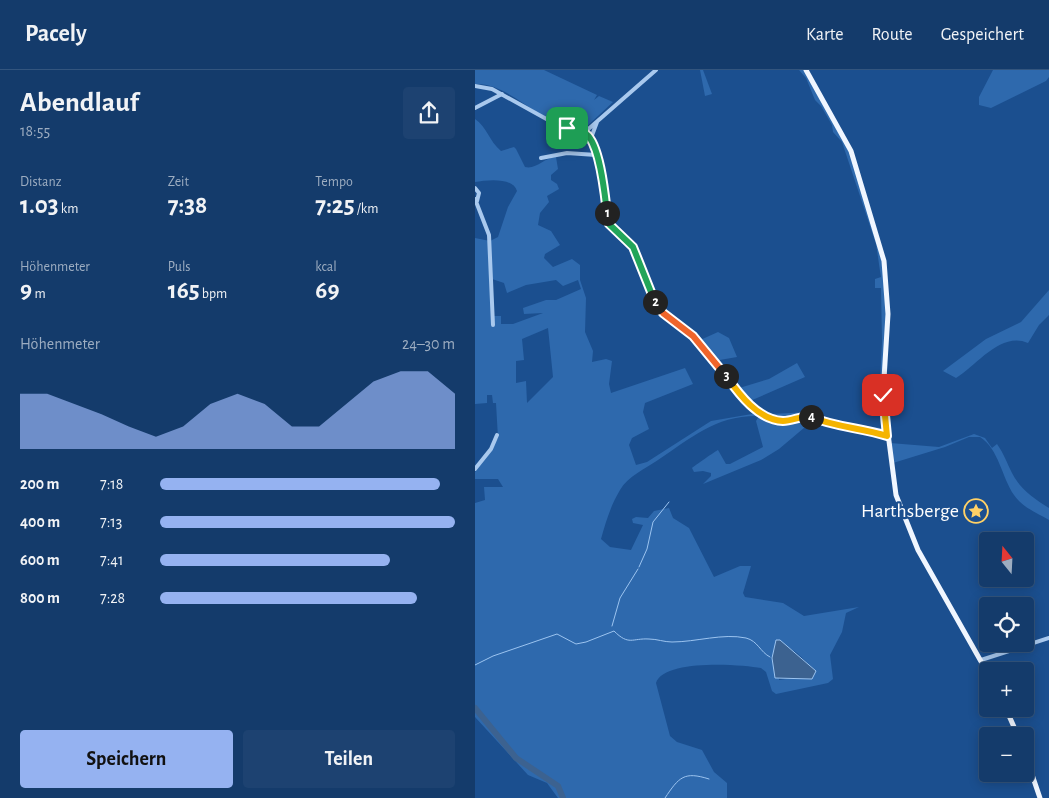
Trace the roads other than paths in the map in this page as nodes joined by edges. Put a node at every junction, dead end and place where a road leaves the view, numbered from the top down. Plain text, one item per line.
1 (655, 70) edge
2 (806, 70) edge
3 (475, 86) edge
4 (503, 94) junction
5 (475, 108) edge
6 (598, 121) junction
7 (585, 132) junction
8 (591, 138) junction
9 (596, 155) junction
10 (541, 158) dead end
11 (475, 188) edge
12 (476, 200) edge
13 (493, 324) dead end
14 (497, 435) dead end
15 (887, 436) junction
16 (475, 470) edge
17 (1049, 638) edge
18 (981, 660) joint
19 (1034, 780) edge
20 (1040, 798) edge

1 - 6 street
2 - 15 main road
3 - 4 street
4 - 5 street
4 - 7 street
6 - 7 street
6 - 8 street
7 - 8 street
8 - 9 street
9 - 10 street
9 - 15 street
11 - 12 street
12 - 13 street
14 - 16 street
15 - 18 main road
17 - 18 street
19 - 20 main road

